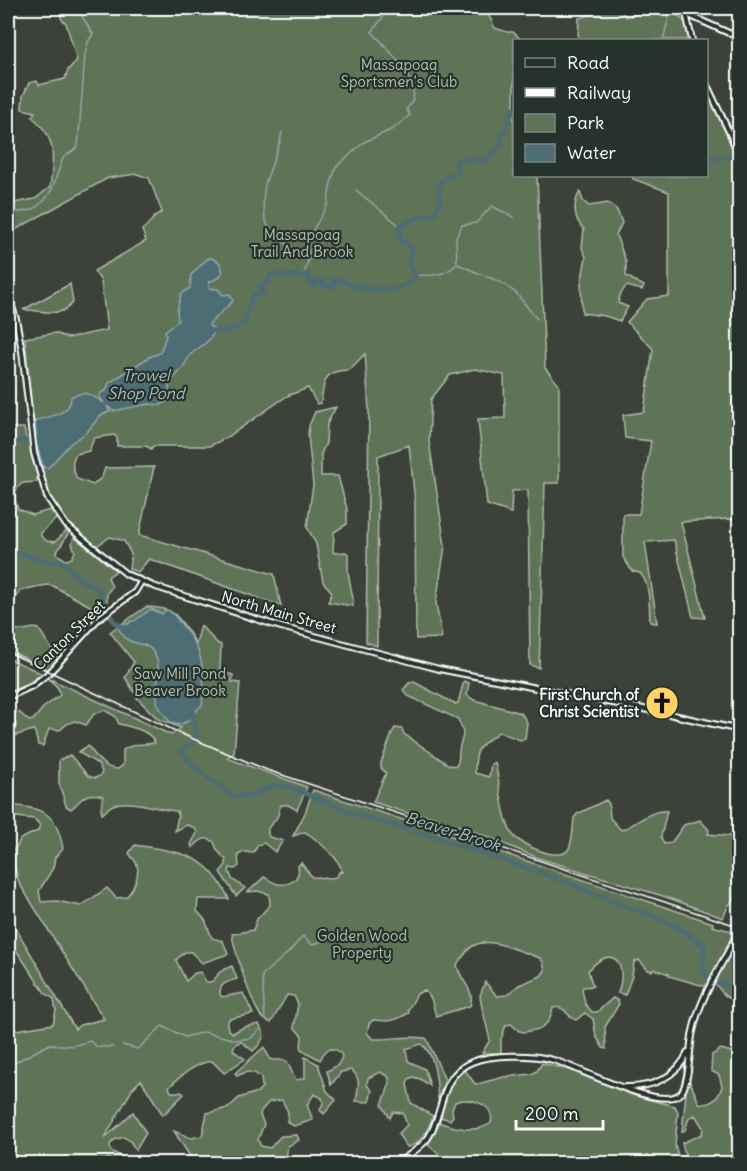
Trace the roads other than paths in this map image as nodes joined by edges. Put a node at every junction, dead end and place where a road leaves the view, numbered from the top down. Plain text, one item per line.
1 (678, 8) edge
2 (686, 14) junction
3 (740, 38) edge
4 (692, 39) edge
5 (708, 87) edge
6 (740, 161) edge
7 (8, 295) edge
8 (141, 582) junction
9 (8, 697) edge
10 (740, 730) edge
11 (739, 928) edge
12 (690, 1048) junction
13 (676, 1070) junction
14 (686, 1075) junction
15 (651, 1084) junction
16 (616, 1085) junction
17 (651, 1096) junction
18 (396, 1164) edge

1 - 2 main road
2 - 3 main road
2 - 4 main road
5 - 6 main road
7 - 8 main road, North Main Street
8 - 9 main road, Canton Street
8 - 10 main road, North Main Street
11 - 12 main road, bridge
12 - 13 main road
12 - 14 main road
13 - 14 main road
13 - 15 main road
14 - 17 main road
15 - 16 main road
15 - 17 main road
16 - 17 main road
16 - 18 main road

